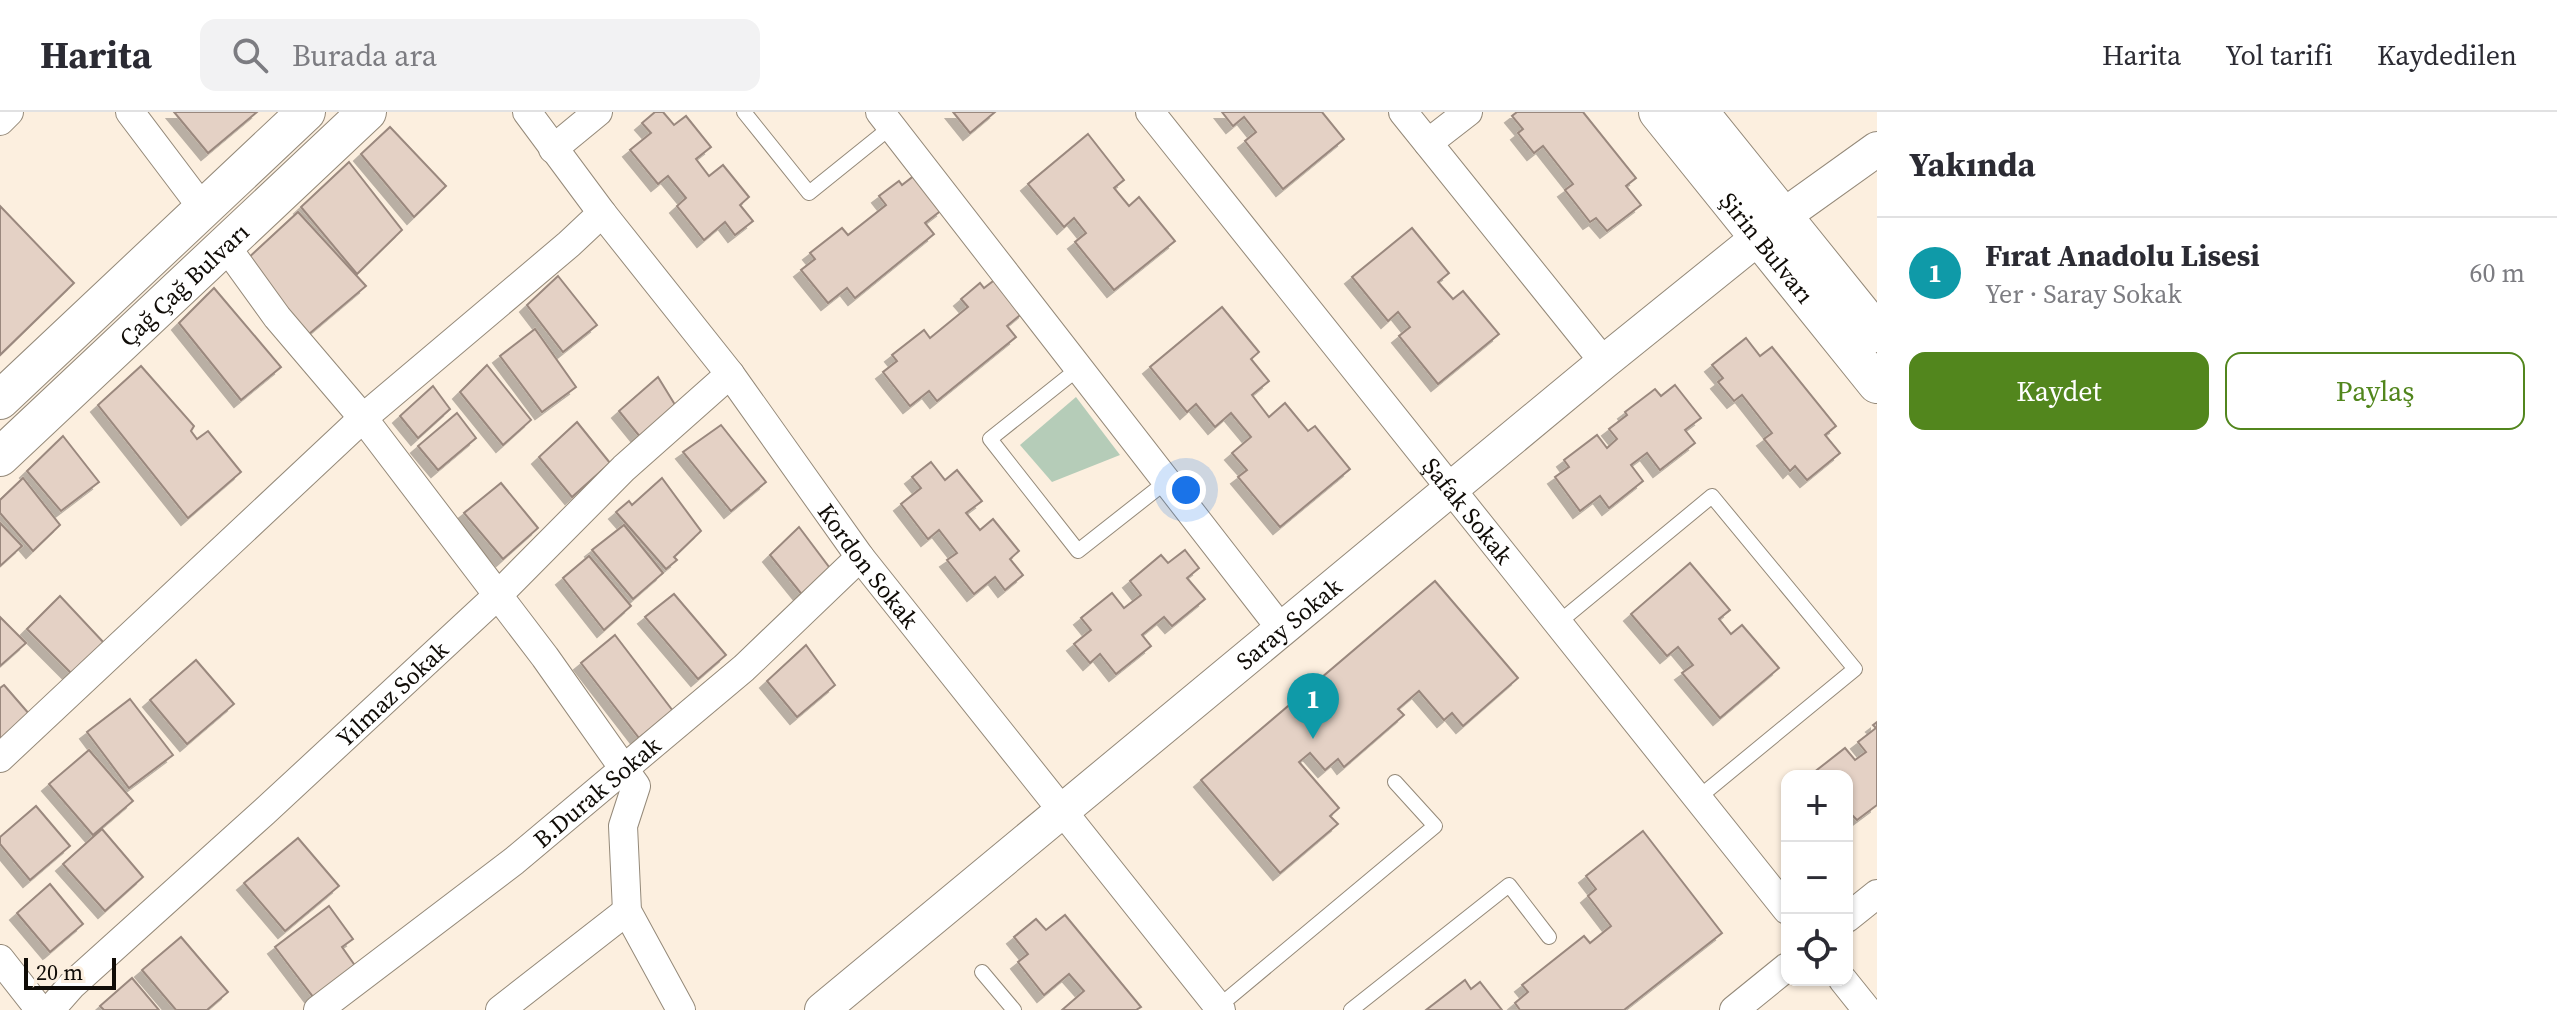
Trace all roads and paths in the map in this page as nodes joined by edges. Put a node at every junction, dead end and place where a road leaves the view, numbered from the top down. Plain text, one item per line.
1 (9, 112) edge
2 (130, 112) edge
3 (306, 112) edge
4 (367, 112) edge
5 (527, 112) edge
6 (598, 112) edge
7 (744, 112) edge
8 (1150, 112) edge
9 (1403, 112) edge
10 (1468, 112) edge
11 (1658, 112) edge
12 (1699, 112) edge
13 (885, 120) edge
14 (0, 121) edge
15 (1428, 143) junction
16 (553, 149) junction
17 (1877, 149) edge
18 (204, 210) junction
19 (602, 213) junction
20 (1770, 227) junction
21 (225, 245) junction
22 (1877, 333) edge
23 (1604, 362) junction
24 (1079, 368) junction
25 (730, 374) junction
26 (1877, 384) edge
27 (0, 400) edge
28 (363, 418) junction
29 (0, 457) edge
30 (1167, 481) junction
31 (1452, 490) junction
32 (860, 557) junction
33 (497, 596) junction
34 (1558, 623) junction
35 (1282, 630) junction
36 (0, 758) edge
37 (624, 769) junction
38 (1395, 782) dead end
39 (1698, 798) junction
40 (1061, 810) junction
41 (1877, 894) edge
42 (1781, 902) edge
43 (627, 911) junction
44 (1852, 914) edge
45 (1549, 937) dead end
46 (0, 959) edge
47 (982, 972) dead end
48 (1781, 972) edge
49 (1848, 986) edge
50 (1220, 1008) edge
51 (40, 1010) edge
52 (50, 1010) edge
53 (318, 1010) edge
54 (500, 1010) edge
55 (681, 1010) edge
56 (822, 1010) edge
57 (1014, 1010) edge
58 (1351, 1010) edge
59 (1734, 1010) edge
60 (1867, 1010) edge

1 - 14 street
2 - 18 street
3 - 18 main road, Çağ Çağ Bulvarı
4 - 21 main road, Çağ Çağ Bulvarı
5 - 16 street, Kordon Sokak
6 - 16 street
7 - 13 lane
8 - 31 street, Şafak Sokak
9 - 15 street
10 - 15 street
11 - 20 main road, Şirin Bulvarı
12 - 20 main road, Şirin Bulvarı
13 - 24 street
15 - 23 street
16 - 19 street, Kordon Sokak
17 - 20 street, Saray Sokak
18 - 27 main road, Çağ Çağ Bulvarı
19 - 25 street, Kordon Sokak
19 - 28 street
20 - 22 main road, Şirin Bulvarı
20 - 23 street, Saray Sokak
20 - 26 main road, Şirin Bulvarı
21 - 28 street
21 - 29 main road, Çağ Çağ Bulvarı
23 - 31 street, Saray Sokak
24 - 30 street
24 - 30 lane
25 - 32 street, Kordon Sokak
25 - 33 street, Yılmaz Sokak
28 - 33 street
28 - 36 street
30 - 35 street
31 - 34 street, Şafak Sokak
31 - 35 street, Saray Sokak
32 - 37 street, B.Durak Sokak
32 - 40 street, Kordon Sokak
33 - 37 street
33 - 52 street, Yılmaz Sokak
34 - 39 street, Şafak Sokak
34 - 39 lane
35 - 40 street, Saray Sokak
37 - 43 street
37 - 53 street, B.Durak Sokak
38 - 50 lane
39 - 42 street, Şafak Sokak
40 - 50 street, Kordon Sokak
40 - 56 street, Saray Sokak
41 - 44 street
43 - 54 street
43 - 55 street
45 - 58 lane
46 - 51 street
47 - 57 lane
48 - 59 street
49 - 60 street

